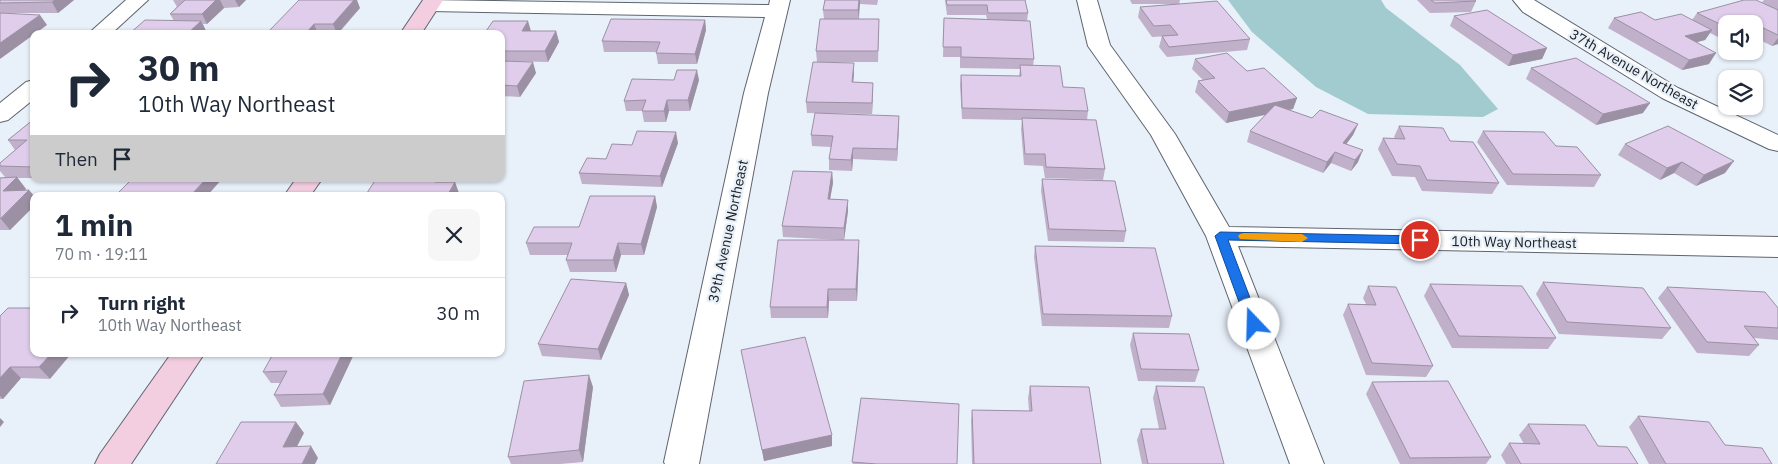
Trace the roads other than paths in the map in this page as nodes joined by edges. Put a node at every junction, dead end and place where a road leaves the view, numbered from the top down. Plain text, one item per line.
1 (138, 0) edge
2 (1087, 0) edge
3 (1523, 0) edge
4 (432, 2) edge
5 (779, 6) edge
6 (103, 30) edge
7 (413, 30) edge
8 (30, 90) edge
9 (0, 115) edge
10 (1778, 144) edge
11 (1220, 236) junction
12 (1778, 247) edge
13 (186, 357) edge
14 (682, 463) edge
15 (112, 464) edge
16 (1307, 464) edge

1 - 6 street
2 - 11 street
3 - 10 street, 37th Avenue Northeast
4 - 5 street
4 - 7 street
5 - 14 street, 39th Avenue Northeast
8 - 9 street
11 - 12 street, 10th Way Northeast
11 - 16 street
13 - 15 street

